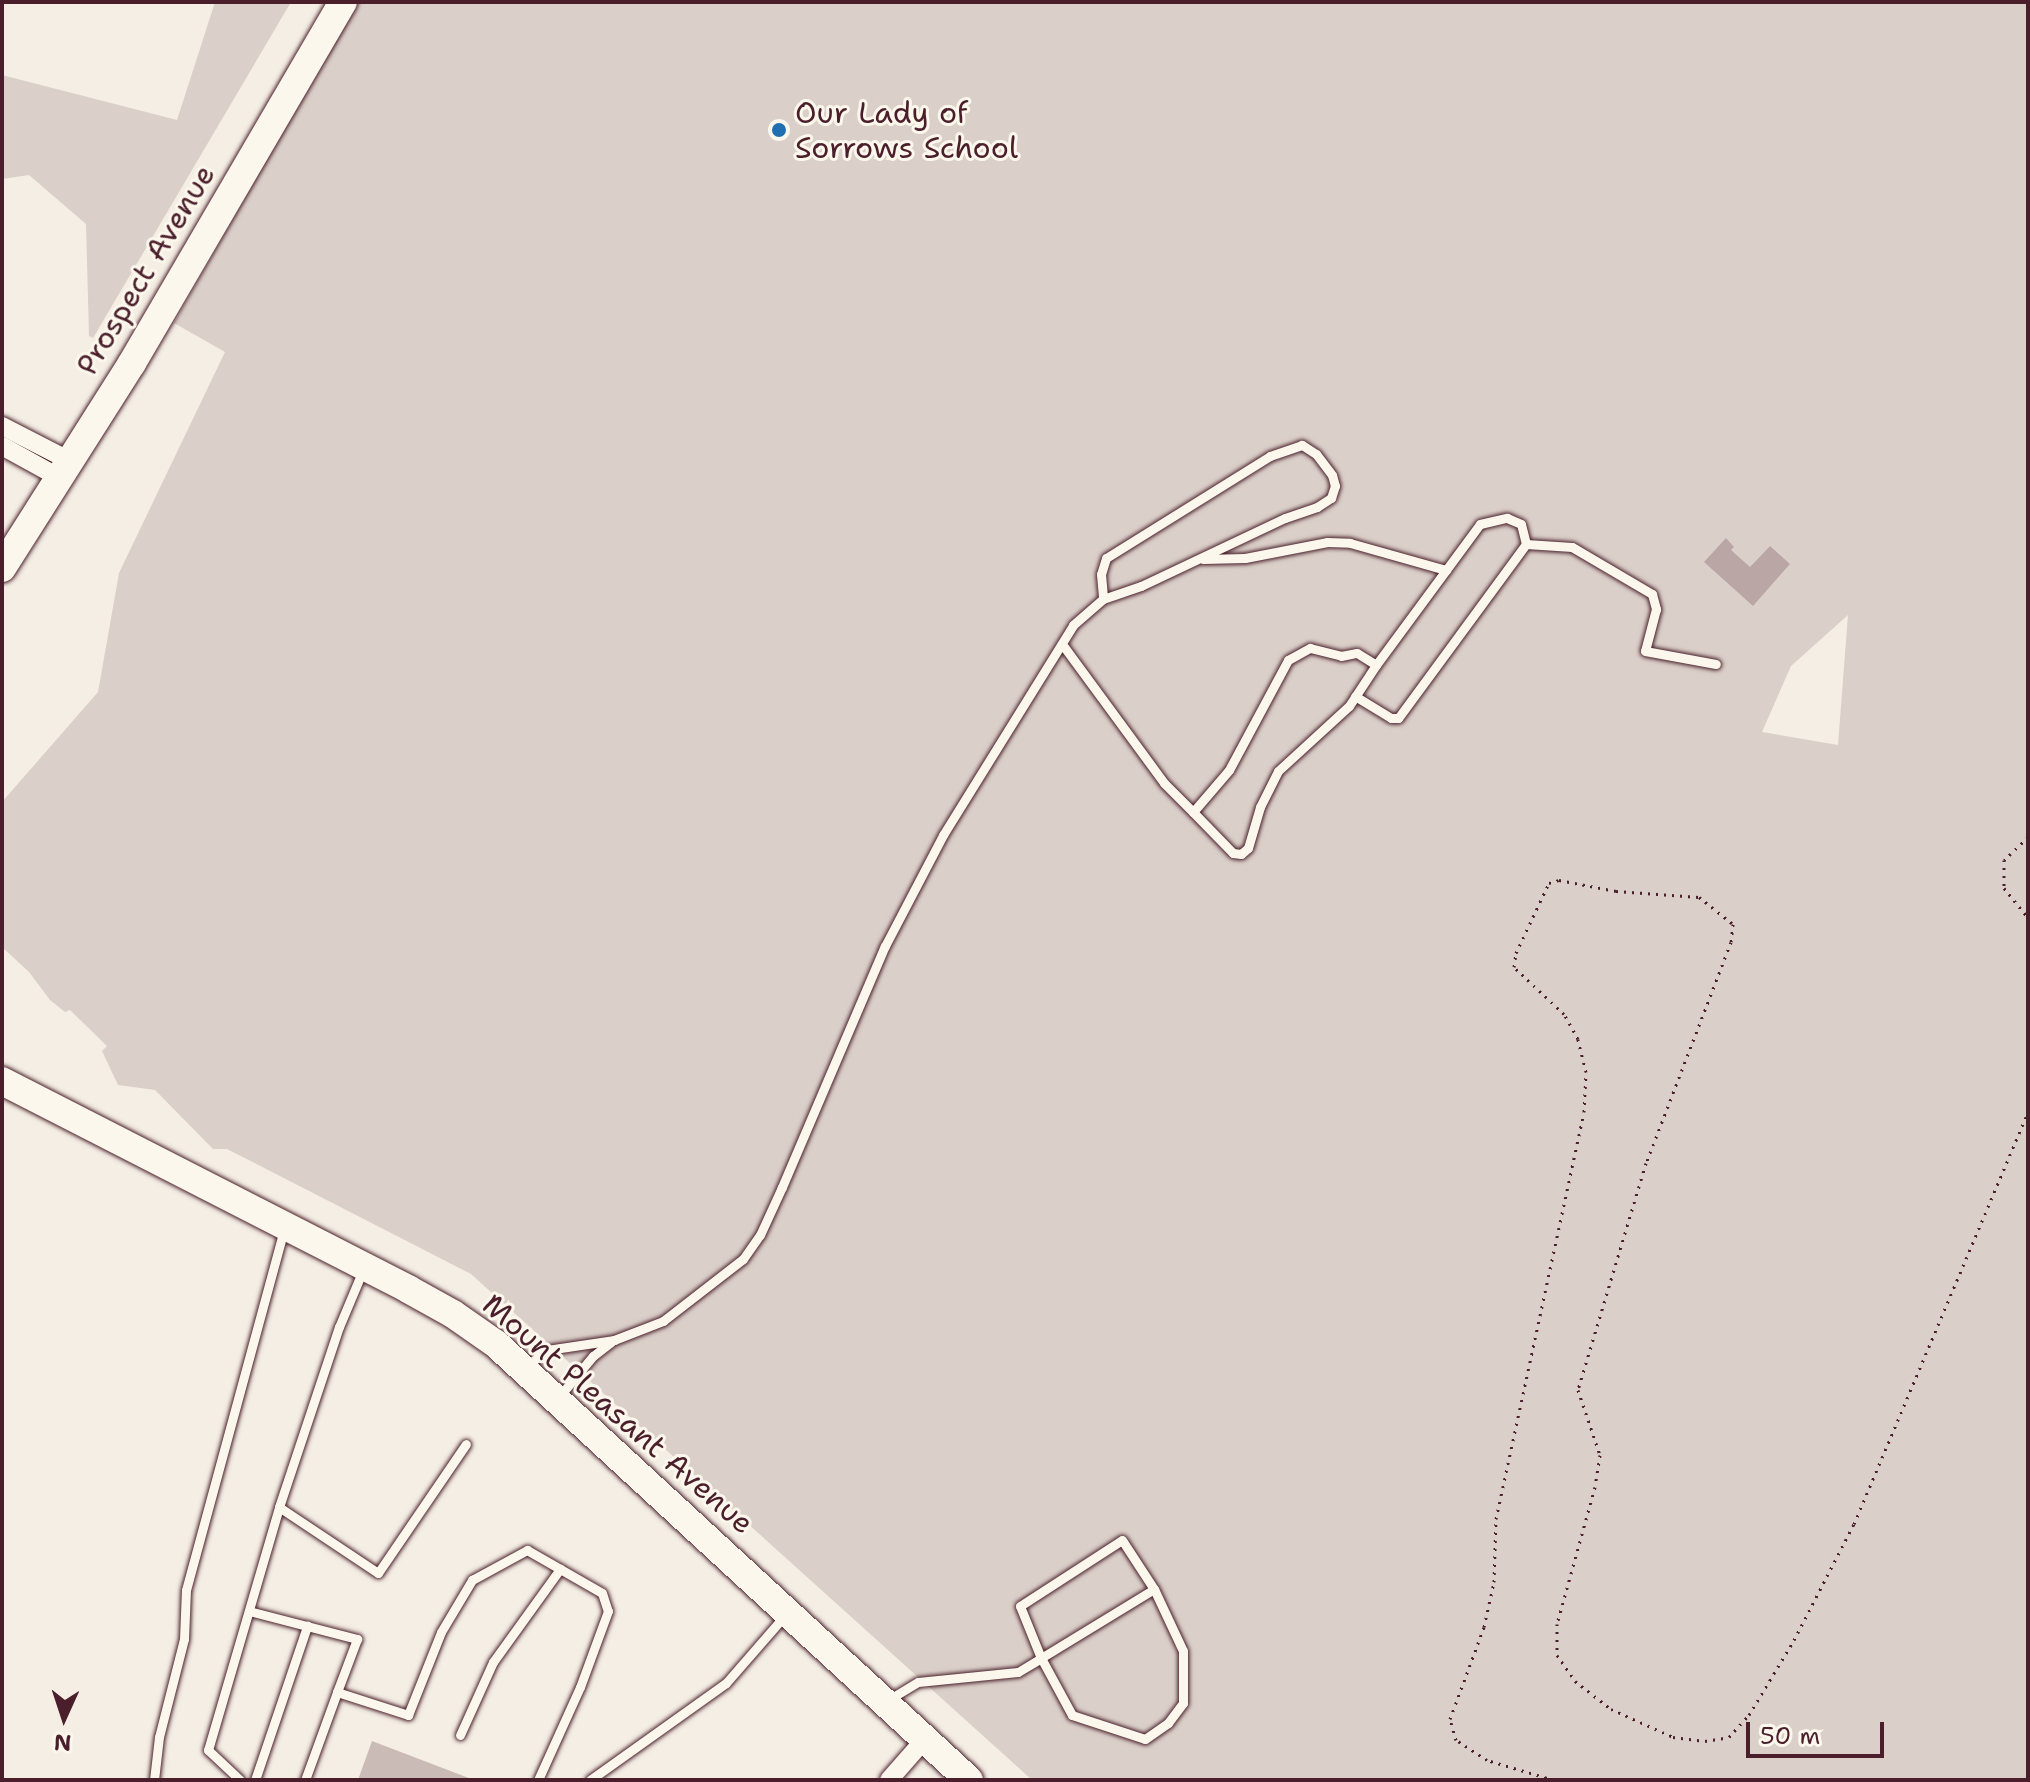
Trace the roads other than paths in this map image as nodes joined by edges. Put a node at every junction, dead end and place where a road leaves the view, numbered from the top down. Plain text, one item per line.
1 (343, 2) edge
2 (2, 426) edge
3 (2, 446) edge
4 (65, 469) junction
5 (1526, 544) junction
6 (1200, 559) junction
7 (2, 568) edge
8 (1446, 570) junction
9 (1103, 599) junction
10 (1062, 644) junction
11 (1716, 664) dead end
12 (1376, 665) junction
13 (1355, 696) junction
14 (1193, 812) junction
15 (2, 1081) edge
16 (285, 1226) junction
17 (364, 1267) junction
18 (614, 1340) junction
19 (524, 1369) junction
20 (558, 1399) junction
21 (466, 1444) dead end
22 (279, 1507) junction
23 (560, 1569) junction
24 (1154, 1589) junction
25 (249, 1611) junction
26 (788, 1611) junction
27 (307, 1626) junction
28 (1041, 1658) junction
29 (337, 1692) junction
30 (885, 1702) junction
31 (460, 1735) dead end
32 (925, 1739) junction
33 (154, 1780) edge
34 (240, 1780) edge
35 (255, 1780) edge
36 (305, 1780) edge
37 (538, 1780) edge
38 (590, 1780) edge
39 (889, 1780) edge
40 (969, 1780) edge

1 - 4 main road, Prospect Avenue
2 - 4 street
3 - 4 street
4 - 7 main road, Prospect Avenue
5 - 8 lane
5 - 11 lane
5 - 13 lane
6 - 8 lane
6 - 9 lane
6 - 9 lane
8 - 12 lane
9 - 10 lane
10 - 14 lane
10 - 18 lane
12 - 13 lane
12 - 14 lane
13 - 14 lane
15 - 16 main road, Mount Pleasant Avenue
16 - 17 main road, Mount Pleasant Avenue
16 - 33 lane
17 - 19 main road, Mount Pleasant Avenue
17 - 22 lane
18 - 19 lane
18 - 20 lane
19 - 20 main road, Mount Pleasant Avenue
20 - 26 main road, Mount Pleasant Avenue
21 - 22 lane
22 - 25 lane
23 - 29 lane
23 - 31 lane
23 - 37 lane
24 - 28 lane
24 - 28 lane
24 - 28 lane
25 - 27 lane
25 - 34 lane
26 - 30 main road, Mount Pleasant Avenue
26 - 38 lane
27 - 29 lane
27 - 35 lane
28 - 30 lane
29 - 36 lane
30 - 32 main road, Mount Pleasant Avenue
32 - 39 street
32 - 40 main road, Mount Pleasant Avenue

